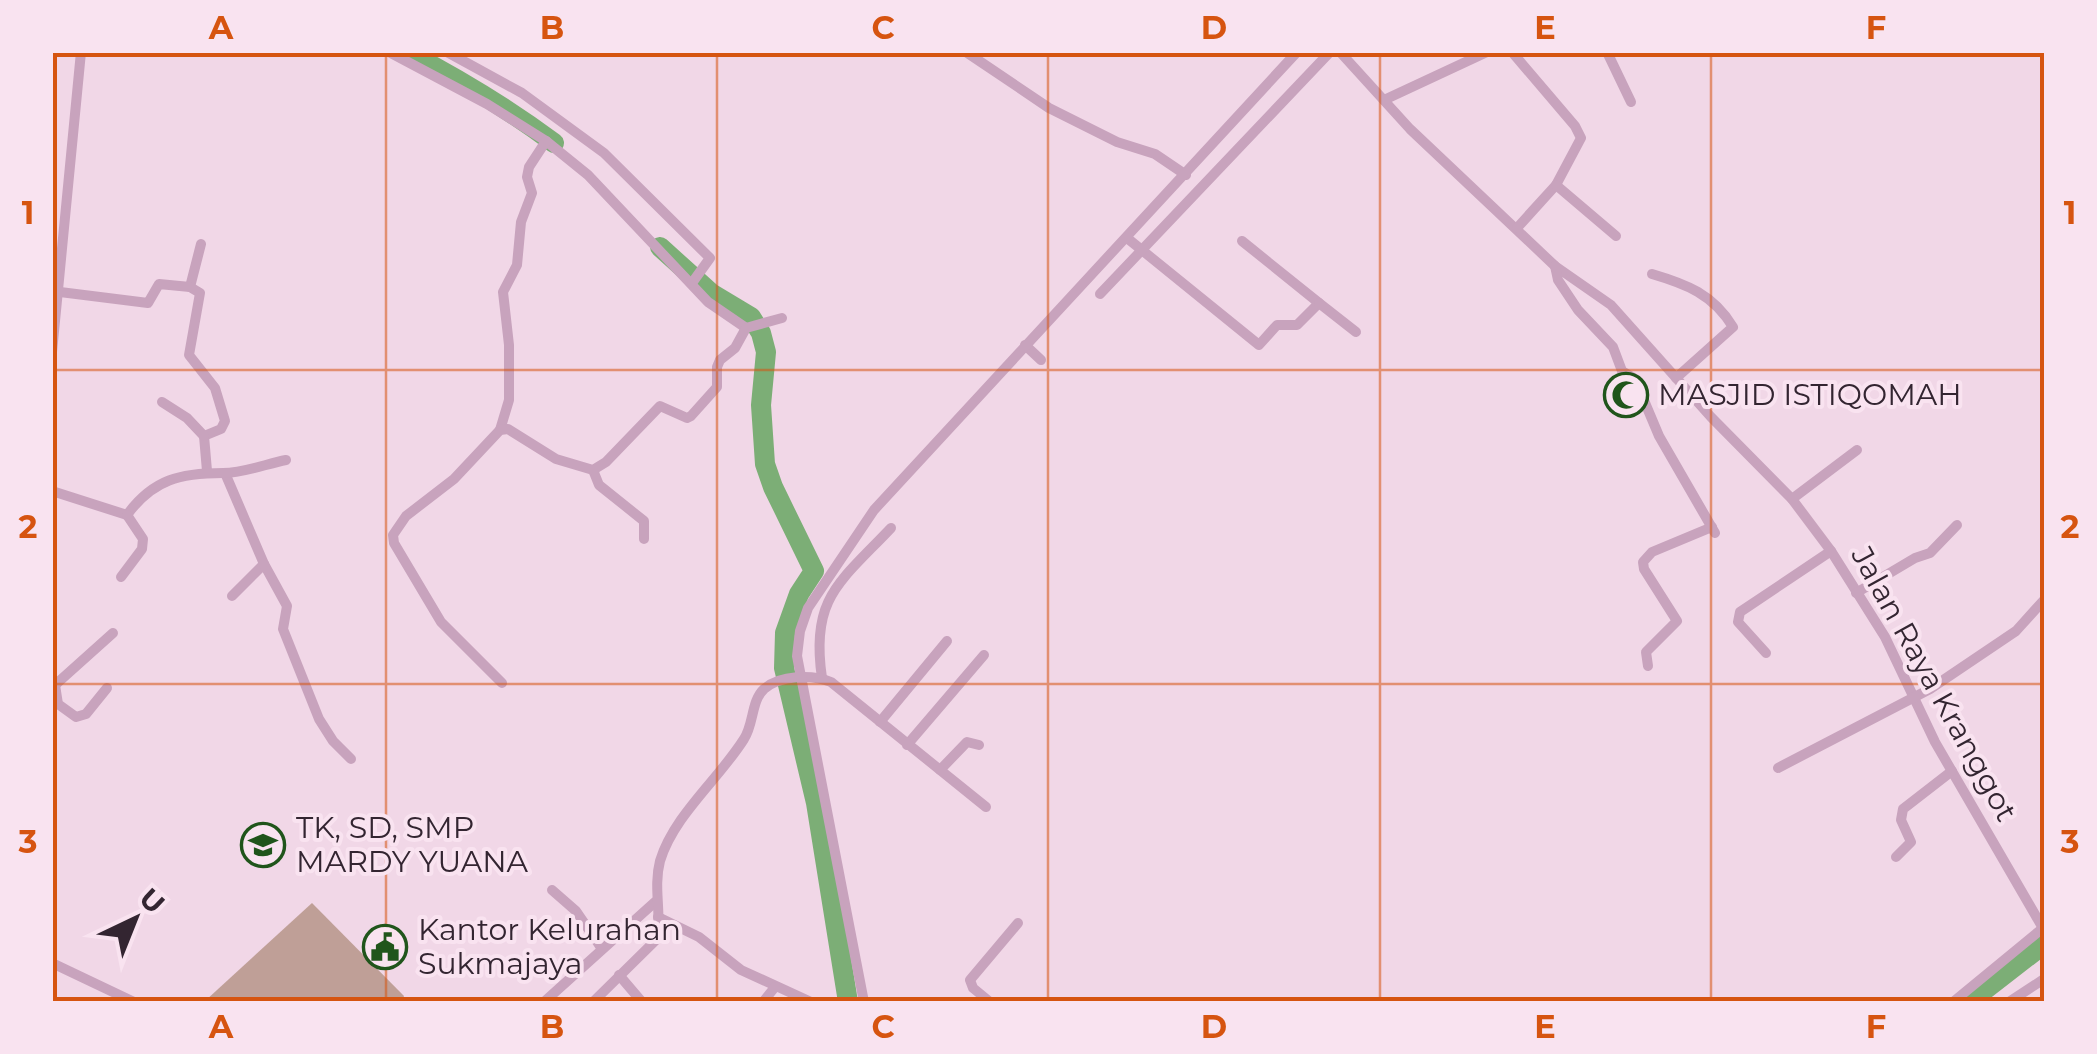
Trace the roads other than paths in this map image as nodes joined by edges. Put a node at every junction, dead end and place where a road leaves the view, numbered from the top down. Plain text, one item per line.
1 (81, 52) edge
2 (389, 52) edge
3 (447, 52) edge
4 (966, 52) edge
5 (1296, 52) edge
6 (1330, 52) edge
7 (1340, 52) edge
8 (1487, 52) edge
9 (1512, 52) edge
10 (1608, 52) edge
11 (1384, 100) junction
12 (1631, 102) dead end
13 (546, 141) junction
14 (1186, 175) junction
15 (1556, 185) junction
16 (1517, 228) junction
17 (1616, 236) dead end
18 (1242, 241) dead end
19 (200, 244) dead end
20 (1135, 245) junction
21 (1555, 266) junction
22 (1652, 274) dead end
23 (694, 281) junction
24 (190, 287) junction
25 (60, 292) junction
26 (1100, 294) dead end
27 (1319, 303) junction
28 (777, 319) dead end
29 (749, 327) junction
30 (1356, 332) dead end
31 (1026, 347) junction
32 (52, 352) edge
33 (1040, 359) dead end
34 (1676, 378) junction
35 (162, 402) dead end
36 (500, 430) junction
37 (204, 436) junction
38 (1857, 450) dead end
39 (286, 460) dead end
40 (207, 470) junction
41 (593, 470) junction
42 (225, 473) junction
43 (52, 491) edge
44 (1792, 499) junction
45 (127, 515) junction
46 (1958, 525) dead end
47 (891, 528) dead end
48 (644, 539) dead end
49 (1831, 551) junction
50 (264, 564) junction
51 (120, 578) dead end
52 (1856, 593) junction
53 (232, 596) dead end
54 (2044, 600) edge
55 (113, 634) dead end
56 (947, 641) dead end
57 (1766, 654) dead end
58 (984, 655) dead end
59 (1648, 666) dead end
60 (808, 678) junction
61 (502, 683) dead end
62 (54, 684) edge
63 (108, 688) dead end
64 (1914, 697) junction
65 (880, 722) junction
66 (907, 745) junction
67 (978, 745) dead end
68 (351, 759) dead end
69 (1778, 768) dead end
70 (940, 770) junction
71 (1952, 771) junction
72 (986, 807) dead end
73 (1896, 857) dead end
74 (552, 890) dead end
75 (655, 902) junction
76 (658, 916) junction
77 (1018, 923) dead end
78 (2044, 929) edge
79 (602, 949) junction
80 (52, 964) edge
81 (620, 976) junction
82 (2044, 979) edge
83 (776, 987) junction
84 (134, 1002) edge
85 (544, 1002) edge
86 (593, 1002) edge
87 (642, 1002) edge
88 (763, 1002) edge
89 (811, 1002) edge
90 (864, 1002) edge
91 (990, 1002) edge
92 (1952, 1002) edge
93 (2009, 1002) edge

1 - 25 street
2 - 13 street
3 - 23 street
4 - 14 street
5 - 14 street
6 - 20 street
7 - 11 street, Jalan Raya Kranggot
8 - 11 street
9 - 15 street
10 - 12 street
11 - 16 street, Jalan Raya Kranggot
13 - 23 street
13 - 36 street
14 - 20 street
15 - 16 street
15 - 17 street
16 - 21 street, Jalan Raya Kranggot
18 - 27 street
19 - 24 street
20 - 26 street
20 - 27 street
20 - 31 street
21 - 34 street, Jalan Raya Kranggot
21 - 59 street
22 - 34 street
23 - 29 street
24 - 25 street
24 - 37 street
25 - 32 street
27 - 30 street
28 - 29 street
29 - 41 street
31 - 33 street
31 - 60 street
34 - 44 street, Jalan Raya Kranggot
35 - 37 street
36 - 41 street
36 - 61 street
37 - 40 street
38 - 44 street
39 - 42 street
40 - 42 street
40 - 45 street
41 - 48 street
42 - 50 street
43 - 45 street
44 - 49 street, Jalan Raya Kranggot
45 - 51 street
46 - 52 street
47 - 60 street
49 - 52 street, Jalan Raya Kranggot
49 - 57 street
50 - 53 street
50 - 68 street
52 - 64 street, Jalan Raya Kranggot
54 - 64 street
55 - 62 street
56 - 65 street
58 - 66 street
60 - 65 street
60 - 75 street
60 - 90 street
62 - 63 street
64 - 69 street
64 - 71 street, Jalan Raya Kranggot
65 - 66 street
66 - 70 street
67 - 70 street
70 - 72 street
71 - 73 street
71 - 78 street, Jalan Raya Kranggot
74 - 79 street
75 - 76 street
75 - 79 street
76 - 81 street
76 - 83 street
77 - 91 street
78 - 92 street
79 - 85 street
80 - 84 street
81 - 86 street
81 - 87 street
82 - 93 street
83 - 88 street
83 - 89 street

